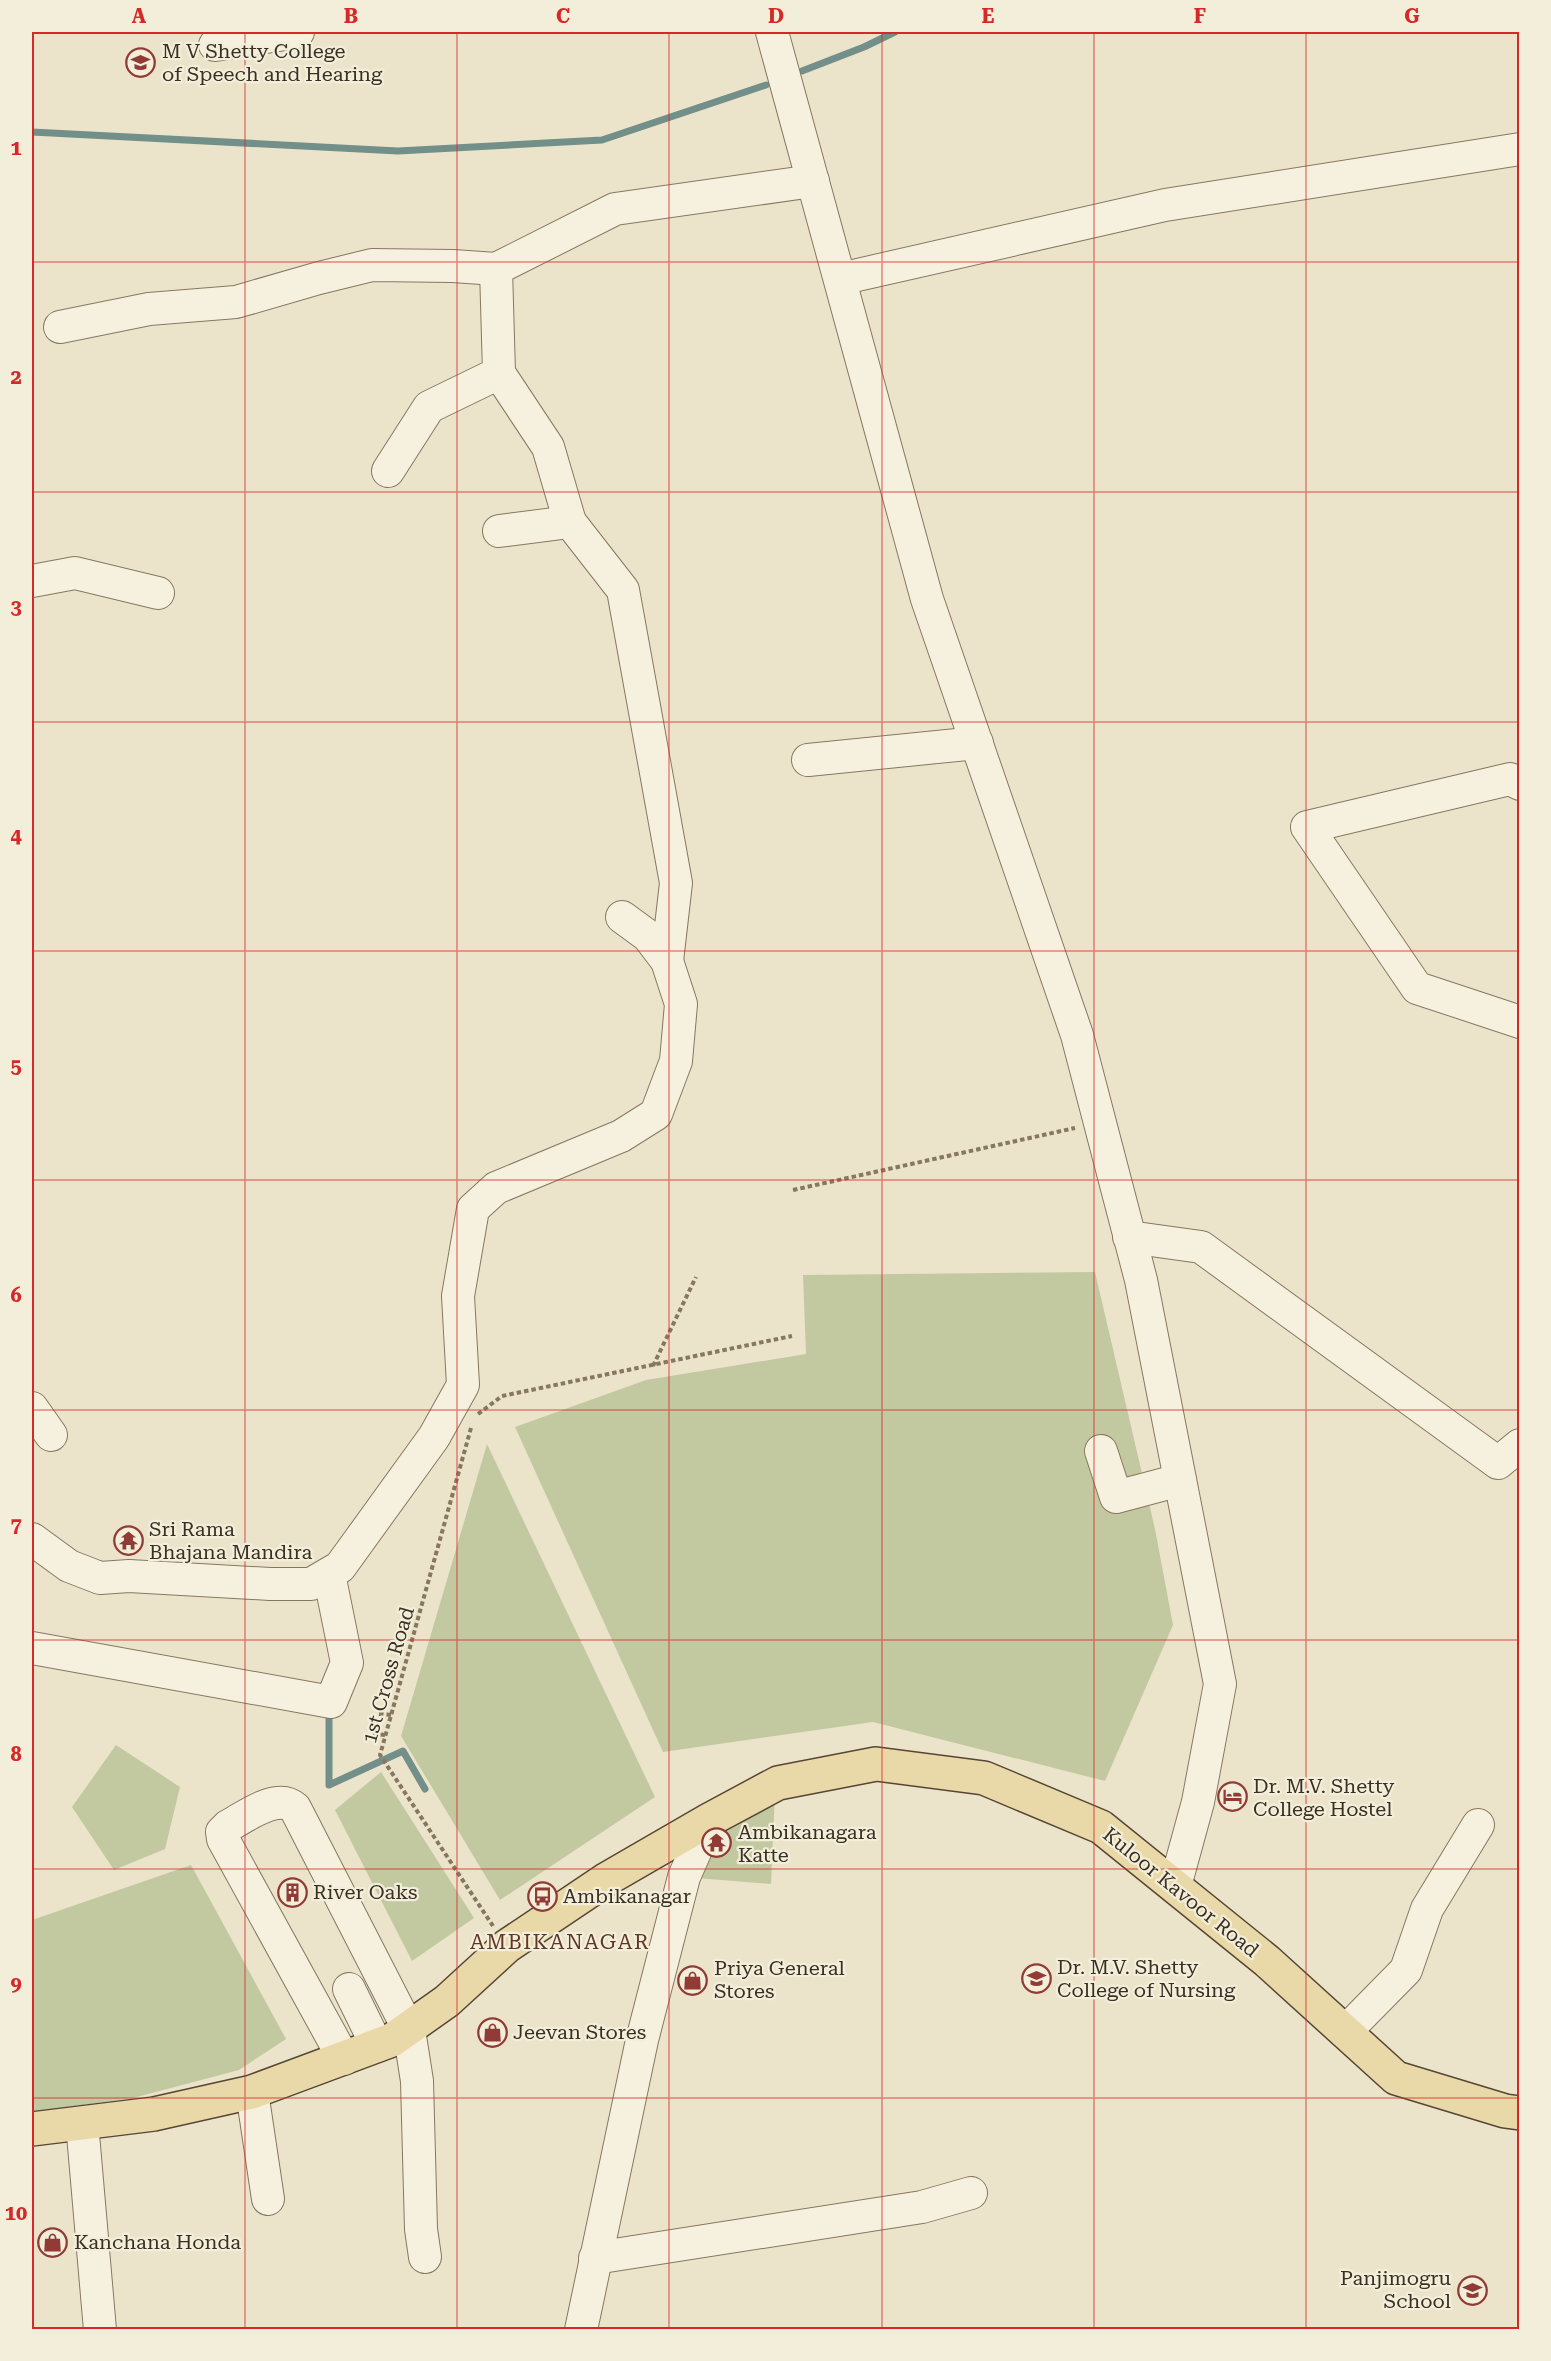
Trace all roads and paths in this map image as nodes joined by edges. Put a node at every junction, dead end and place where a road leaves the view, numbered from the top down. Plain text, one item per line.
1 (298, 32) edge
2 (772, 32) edge
3 (215, 45) dead end
4 (1520, 149) edge
5 (813, 181) junction
6 (496, 268) junction
7 (840, 279) junction
8 (60, 327) dead end
9 (499, 373) junction
10 (388, 471) dead end
11 (570, 522) junction
12 (499, 531) dead end
13 (32, 581) edge
14 (158, 593) dead end
15 (977, 743) junction
16 (808, 760) dead end
17 (1520, 784) edge
18 (622, 917) dead end
19 (667, 961) junction
20 (1520, 1022) edge
21 (1100, 1122) junction
22 (793, 1190) dead end
23 (1129, 1237) junction
24 (696, 1277) dead end
25 (792, 1336) dead end
26 (652, 1367) junction
27 (32, 1408) edge
28 (475, 1416) dead end
29 (472, 1427) dead end
30 (51, 1435) dead end
31 (1520, 1445) edge
32 (1101, 1451) dead end
33 (1180, 1480) junction
34 (32, 1539) edge
35 (329, 1574) junction
36 (32, 1648) edge
37 (379, 1714) dead end
38 (392, 1715) junction
39 (373, 1734) dead end
40 (386, 1735) junction
41 (709, 1820) junction
42 (1478, 1824) dead end
43 (1175, 1886) junction
44 (507, 1946) junction
45 (349, 1989) dead end
46 (409, 2030) junction
47 (1345, 2032) junction
48 (377, 2046) junction
49 (344, 2059) junction
50 (252, 2092) junction
51 (1520, 2113) edge
52 (82, 2123) junction
53 (32, 2128) edge
54 (971, 2193) dead end
55 (268, 2199) dead end
56 (425, 2257) dead end
57 (595, 2258) junction
58 (100, 2330) edge
59 (581, 2330) edge

1 - 3 street
2 - 5 street
4 - 7 street
5 - 6 street
5 - 7 street
6 - 8 street
6 - 9 street
7 - 15 street
9 - 10 street
9 - 11 street
11 - 12 street
11 - 19 street
13 - 14 street
15 - 16 street
15 - 21 street
17 - 20 street
18 - 19 street
19 - 35 street
21 - 22 path
21 - 23 street
23 - 31 street
23 - 33 street
24 - 26 path
25 - 26 path
26 - 28 path
27 - 30 street
29 - 38 path, 1st Cross Road
32 - 33 street
33 - 43 street
34 - 35 street
35 - 36 street
37 - 38 path
38 - 40 path, 1st Cross Road
39 - 40 path
40 - 44 path, 1st Cross Road
41 - 43 main road, Kuloor Kavoor Road
41 - 44 main road, Kuloor Kavoor Road
41 - 57 street
42 - 47 street
43 - 47 main road, Kuloor Kavoor Road
44 - 46 main road, Kuloor Kavoor Road
45 - 48 street
46 - 48 main road, Kuloor Kavoor Road
46 - 49 street
46 - 56 street
47 - 51 main road, Kuloor Kavoor Road
48 - 49 main road, Kuloor Kavoor Road
49 - 50 main road, Kuloor Kavoor Road
50 - 52 main road, Kuloor Kavoor Road
50 - 55 street
52 - 53 main road, Kuloor Kavoor Road
52 - 58 street
54 - 57 street
57 - 59 street

